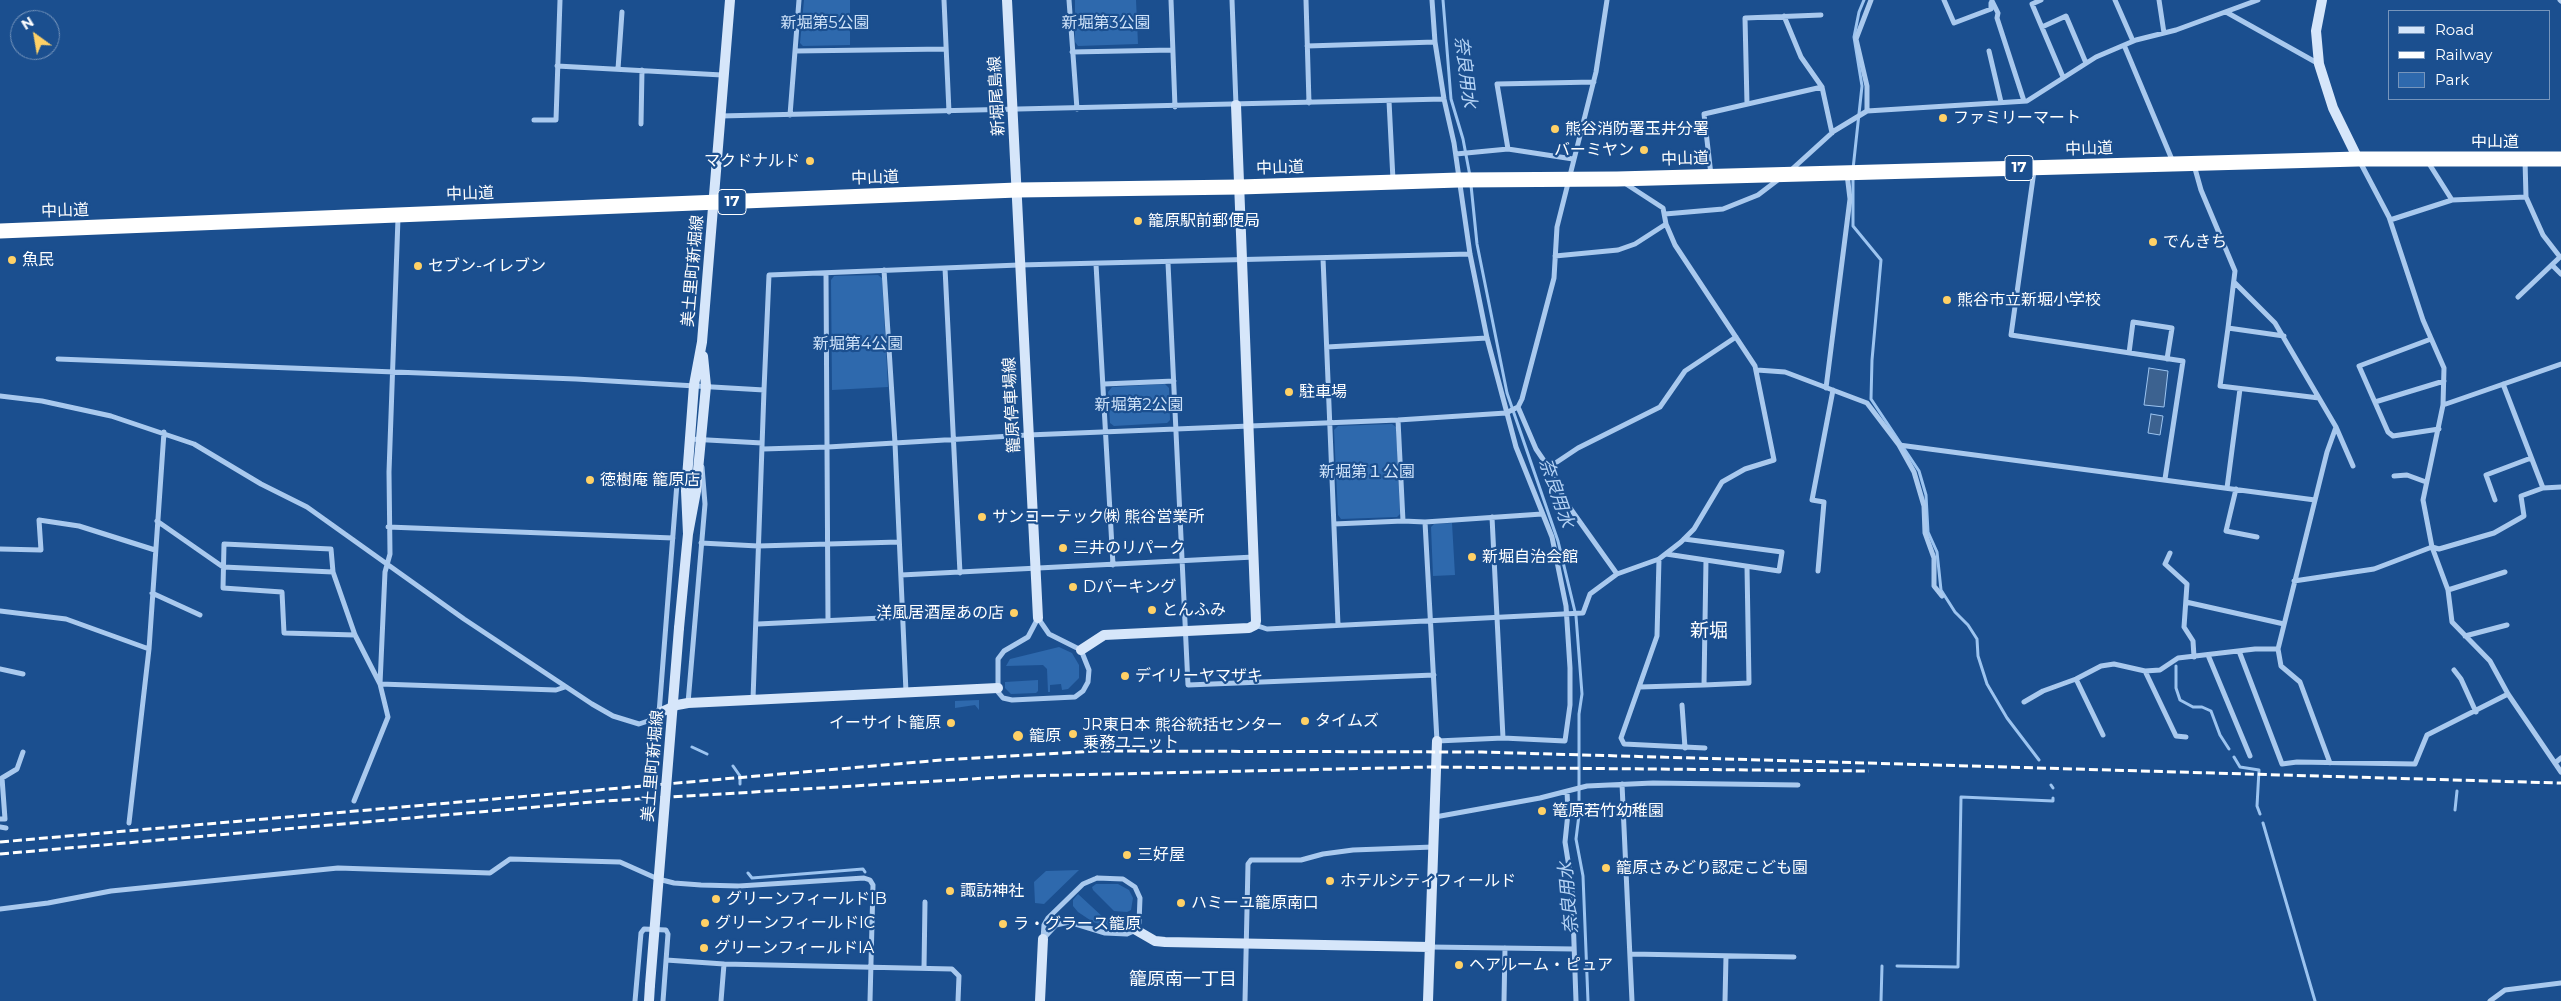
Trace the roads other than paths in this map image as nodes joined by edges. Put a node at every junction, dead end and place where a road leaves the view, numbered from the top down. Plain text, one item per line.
1 (560, 0) edge
2 (730, 0) edge
3 (800, 0) edge
4 (944, 0) edge
5 (1006, 0) edge
6 (1069, 0) edge
7 (1170, 0) edge
8 (1232, 0) edge
9 (1306, 0) edge
10 (1432, 0) edge
11 (1607, 0) edge
12 (1871, 0) edge
13 (1944, 0) edge
14 (1992, 0) edge
15 (2041, 0) edge
16 (2115, 0) edge
17 (2159, 0) edge
18 (2238, 0) edge
19 (2258, 0) edge
20 (2322, 0) edge
21 (2239, 7) junction
22 (622, 12) dead end
23 (2226, 12) junction
24 (1821, 15) dead end
25 (1784, 16) junction
26 (2042, 27) junction
27 (2164, 33) junction
28 (2133, 41) junction
29 (1435, 42) junction
30 (2124, 45) junction
31 (1307, 46) junction
32 (946, 49) junction
33 (1172, 50) junction
34 (795, 51) junction
35 (1072, 52) junction
36 (1989, 52) dead end
37 (2086, 63) junction
38 (2319, 64) junction
39 (557, 66) junction
40 (618, 69) junction
41 (642, 70) junction
42 (722, 75) junction
43 (2062, 77) junction
44 (1594, 82) junction
45 (1822, 87) junction
46 (1444, 99) junction
47 (1389, 101) junction
48 (2024, 101) junction
49 (2001, 102) junction
50 (1309, 103) junction
51 (1747, 104) junction
52 (1236, 106) junction
53 (1176, 107) junction
54 (1077, 109) junction
55 (1013, 111) junction
56 (1867, 111) junction
57 (949, 112) junction
58 (790, 115) junction
59 (719, 116) junction
60 (534, 120) dead end
61 (641, 124) dead end
62 (1832, 133) junction
63 (1508, 148) junction
64 (1456, 154) junction
65 (2358, 158) junction
66 (1573, 159) junction
67 (2426, 159) junction
68 (2561, 159) edge
69 (2525, 160) junction
70 (2174, 164) junction
71 (2194, 164) junction
72 (2034, 168) junction
73 (1847, 171) junction
74 (1788, 173) junction
75 (1712, 176) junction
76 (1568, 179) junction
77 (1617, 179) junction
78 (1467, 180) junction
79 (1393, 182) junction
80 (1240, 187) junction
81 (1017, 190) junction
82 (2526, 197) junction
83 (2452, 200) junction
84 (713, 202) junction
85 (398, 214) junction
86 (1665, 214) junction
87 (2390, 220) junction
88 (1666, 224) junction
89 (0, 231) edge
90 (1470, 254) junction
91 (1555, 256) junction
92 (1323, 258) junction
93 (1242, 260) junction
94 (1168, 263) junction
95 (1096, 264) junction
96 (1019, 265) junction
97 (2552, 265) junction
98 (945, 268) junction
99 (884, 270) junction
100 (826, 272) junction
101 (2561, 274) edge
102 (2234, 282) junction
103 (2518, 297) dead end
104 (2228, 328) junction
105 (2284, 336) junction
106 (1736, 337) junction
107 (1487, 338) junction
108 (2431, 339) junction
109 (702, 342) junction
110 (1327, 346) junction
111 (2128, 353) junction
112 (58, 358) dead end
113 (2167, 358) junction
114 (2561, 364) edge
115 (1757, 370) junction
116 (393, 372) junction
117 (1174, 381) junction
118 (2444, 382) junction
119 (1104, 384) junction
120 (2504, 384) junction
121 (694, 385) junction
122 (706, 386) junction
123 (1826, 388) junction
124 (2240, 389) junction
125 (764, 390) junction
126 (1833, 390) junction
127 (0, 396) edge
128 (2319, 398) junction
129 (2375, 402) junction
130 (2443, 405) junction
131 (1518, 407) junction
132 (1506, 413) junction
133 (1398, 420) junction
134 (1330, 423) junction
135 (1250, 426) junction
136 (2336, 427) junction
137 (2438, 429) junction
138 (1176, 430) junction
139 (164, 432) junction
140 (1104, 433) junction
141 (1028, 435) junction
142 (690, 439) junction
143 (701, 440) junction
144 (952, 440) junction
145 (895, 443) junction
146 (1899, 445) junction
147 (763, 446) junction
148 (828, 447) junction
149 (2531, 458) junction
150 (2353, 466) dead end
151 (1548, 468) junction
152 (2394, 476) dead end
153 (693, 477) junction
154 (2165, 479) junction
155 (2426, 482) junction
156 (2561, 487) edge
157 (2227, 488) junction
158 (2543, 488) junction
159 (2236, 489) junction
160 (2315, 500) junction
161 (2495, 500) dead end
162 (1542, 514) junction
163 (1492, 517) junction
164 (157, 521) junction
165 (1403, 521) junction
166 (1425, 522) junction
167 (1334, 524) junction
168 (388, 527) junction
169 (2257, 537) dead end
170 (672, 538) junction
171 (1684, 538) junction
172 (900, 542) junction
173 (701, 543) junction
174 (828, 544) junction
175 (758, 546) junction
176 (2432, 547) junction
177 (0, 549) edge
178 (155, 550) junction
179 (2170, 553) dead end
180 (1666, 554) junction
181 (1255, 557) junction
182 (1659, 559) junction
183 (1706, 560) junction
184 (1181, 561) junction
185 (387, 564) junction
186 (1113, 565) junction
187 (223, 567) junction
188 (1747, 567) junction
189 (1036, 569) junction
190 (1818, 571) dead end
191 (332, 572) junction
192 (2505, 572) dead end
193 (960, 573) junction
194 (1617, 574) junction
195 (901, 575) junction
196 (2294, 581) junction
197 (2448, 590) junction
198 (152, 593) junction
199 (1942, 596) dead end
200 (2186, 602) junction
201 (0, 611) edge
202 (200, 615) dead end
203 (1570, 615) junction
204 (903, 617) junction
205 (1038, 618) junction
206 (1496, 618) junction
207 (828, 620) junction
208 (1431, 621) junction
209 (758, 624) junction
210 (2284, 624) junction
211 (2507, 624) dead end
212 (1255, 625) junction
213 (1338, 625) junction
214 (1186, 631) junction
215 (355, 635) junction
216 (2465, 636) junction
217 (149, 649) junction
218 (2278, 649) junction
219 (1081, 650) junction
220 (2239, 651) junction
221 (2208, 655) junction
222 (2194, 657) junction
223 (0, 669) edge
224 (2454, 670) dead end
225 (2145, 671) junction
226 (23, 674) dead end
227 (1434, 675) junction
228 (2076, 679) junction
229 (380, 684) junction
230 (1704, 685) junction
231 (566, 687) junction
232 (1640, 687) junction
233 (998, 688) junction
234 (906, 692) junction
235 (2508, 694) junction
236 (754, 700) junction
237 (2024, 702) dead end
238 (688, 703) junction
239 (1682, 705) dead end
240 (2476, 712) junction
241 (659, 713) junction
242 (2103, 735) dead end
243 (2186, 737) dead end
244 (1504, 738) junction
245 (1437, 741) junction
246 (1685, 748) junction
247 (1705, 748) dead end
248 (23, 752) dead end
249 (2250, 756) dead end
250 (2561, 758) edge
251 (2330, 763) junction
252 (2555, 763) junction
253 (2561, 772) edge
254 (1622, 784) junction
255 (1798, 786) dead end
256 (1569, 791) junction
257 (354, 801) dead end
258 (1434, 818) junction
259 (0, 819) edge
260 (129, 823) dead end
261 (1433, 847) junction
262 (658, 879) junction
263 (925, 902) dead end
264 (0, 909) edge
265 (654, 929) junction
266 (1136, 930) junction
267 (1043, 939) junction
268 (1246, 944) junction
269 (1430, 947) junction
270 (1504, 948) junction
271 (1574, 948) junction
272 (1631, 954) junction
273 (1726, 956) junction
274 (1794, 957) dead end
275 (666, 960) junction
276 (724, 964) junction
277 (871, 967) junction
278 (924, 968) junction
279 (2561, 983) edge
280 (635, 1001) edge
281 (649, 1001) edge
282 (663, 1001) edge
283 (721, 1001) edge
284 (870, 1001) edge
285 (958, 1001) edge
286 (1040, 1001) edge
287 (1245, 1001) edge
288 (1428, 1001) edge
289 (1504, 1001) edge
290 (1576, 1001) edge
291 (1632, 1001) edge
292 (1725, 1001) edge
293 (2490, 1001) edge

1 - 39 street
2 - 42 street, 美土里町新堀線
3 - 34 street
4 - 32 street
5 - 55 street, 新堀尾島線
6 - 35 street
7 - 33 street
8 - 52 street
9 - 31 street
10 - 29 street
11 - 44 street
12 - 56 street
13 - 14 street
14 - 48 street
15 - 26 street
16 - 28 street
17 - 27 street
18 - 21 street
19 - 21 street
20 - 38 street
21 - 23 street
22 - 40 street
23 - 27 street
23 - 38 street
24 - 25 street
25 - 45 street
25 - 51 street
26 - 37 street
26 - 43 street
27 - 28 street
28 - 30 street
29 - 31 street
29 - 46 street
30 - 37 street
30 - 70 street
31 - 50 street
32 - 34 street
32 - 57 street
33 - 35 street
33 - 53 street
34 - 58 street
35 - 54 street
36 - 49 street
37 - 43 street
38 - 65 street
39 - 40 street
39 - 60 street
40 - 41 street
41 - 42 street
41 - 61 street
42 - 59 street, 美土里町新堀線
43 - 48 street
44 - 63 street
44 - 66 street
45 - 51 street
45 - 62 street
46 - 47 street
46 - 64 street
47 - 50 street
47 - 79 street
48 - 49 street
49 - 56 street
50 - 52 street
51 - 75 street
52 - 53 street
52 - 80 street
53 - 54 street
54 - 55 street
55 - 57 street
55 - 81 street, 新堀尾島線
56 - 62 street
57 - 58 street
58 - 59 street
59 - 84 street, 美土里町新堀線
62 - 74 street
63 - 64 street
63 - 66 street
64 - 78 street
65 - 67 highway, 中山道 / 17
65 - 71 highway, 中山道 / 17
65 - 87 street
66 - 76 street
67 - 69 highway, 中山道 / 17
67 - 83 street
68 - 69 highway, 中山道 / 17
69 - 82 street
70 - 71 highway, 中山道 / 17
70 - 72 highway, 中山道 / 17
71 - 102 street
72 - 73 highway, 中山道 / 17
72 - 111 street
73 - 74 highway, 中山道 / 17
73 - 123 street
74 - 75 highway, 中山道 / 17
74 - 86 street
75 - 77 highway, 中山道 / 17
76 - 77 highway, 中山道 / 17
76 - 78 highway, 中山道 / 17
76 - 91 street
77 - 86 street
78 - 79 highway, 中山道 / 17
78 - 90 street
79 - 80 highway, 中山道 / 17
80 - 81 highway, 中山道 / 17
80 - 93 street
81 - 84 highway, 中山道 / 17
81 - 96 street, 籠原停車場線
82 - 83 street
82 - 97 street
83 - 87 street
84 - 85 highway, 中山道 / 17
84 - 109 street, 美土里町新堀線
85 - 89 highway, 中山道 / 17
85 - 116 street
86 - 88 street
87 - 108 street
88 - 91 street
88 - 106 street
90 - 92 street
90 - 107 street
91 - 131 street
92 - 93 street
92 - 110 street
93 - 94 street
93 - 135 street
94 - 95 street
94 - 117 street
95 - 96 street
95 - 119 street
96 - 98 street
96 - 141 street, 籠原停車場線
97 - 101 street
97 - 103 street
98 - 99 street
98 - 144 street
99 - 100 street
99 - 145 street
100 - 125 street
100 - 148 street
102 - 104 street
102 - 105 street
104 - 105 street
104 - 124 street
105 - 128 street
106 - 115 street
106 - 151 street
107 - 110 street
107 - 132 street
108 - 118 street
108 - 129 street
109 - 121 street, 美土里町新堀線
109 - 122 street, 美土里町新堀線
110 - 134 street
111 - 113 street
111 - 113 street
112 - 116 street
113 - 154 street
114 - 120 street
115 - 123 street
115 - 171 street
116 - 121 street
116 - 168 street
117 - 119 street
117 - 138 street
118 - 129 street
118 - 130 street
119 - 140 street
120 - 130 street
120 - 149 street
121 - 122 street
121 - 142 street, 美土里町新堀線
122 - 125 street
122 - 143 street, 美土里町新堀線
123 - 126 street
124 - 128 street
124 - 157 street
125 - 147 street
126 - 146 street
126 - 190 street
127 - 139 street
128 - 136 street
129 - 137 street
130 - 137 street
131 - 132 street
131 - 151 street
132 - 133 street
132 - 162 street
133 - 134 street
133 - 165 street
134 - 135 street
134 - 167 street
135 - 138 street
135 - 181 street
136 - 150 street
136 - 160 street
137 - 155 street
138 - 140 street
138 - 184 street
139 - 164 street
139 - 185 street
140 - 141 street
140 - 186 street
141 - 144 street
141 - 189 street, 籠原停車場線
142 - 143 street
142 - 153 street, 美土里町新堀線
143 - 147 street
143 - 153 street, 美土里町新堀線
143 - 173 street
144 - 145 street
144 - 193 street
145 - 148 street
145 - 172 street
146 - 154 street
146 - 199 street
147 - 148 street
147 - 175 street
148 - 174 street
149 - 158 street
149 - 161 street
151 - 194 street
152 - 155 street
153 - 170 street
153 - 281 street, 美土里町新堀線, bridge
154 - 157 street
155 - 176 street
156 - 158 street
157 - 159 street
158 - 176 street
159 - 160 street
159 - 169 street
160 - 196 street
162 - 163 street
162 - 203 street
163 - 166 street
163 - 206 street
164 - 178 street
164 - 187 street
165 - 166 street
165 - 167 street
166 - 208 street
167 - 213 street
168 - 170 street
168 - 185 street
170 - 241 street
171 - 180 street
171 - 188 street
172 - 174 street
172 - 195 street
173 - 175 street
173 - 238 street
174 - 175 street
174 - 207 street
175 - 209 street
176 - 196 street
176 - 197 street
177 - 178 street
178 - 198 street
179 - 200 street
180 - 182 street
180 - 183 street
181 - 184 street
181 - 212 street
182 - 194 street
182 - 232 street
183 - 188 street
183 - 230 street
184 - 186 street
184 - 214 street
185 - 229 street
185 - 231 street
186 - 189 street
187 - 191 street
187 - 191 street
187 - 215 street
188 - 230 street
189 - 193 street
189 - 205 street, 籠原停車場線
191 - 215 street
192 - 197 street
193 - 195 street
194 - 203 street
195 - 204 street
196 - 210 street
197 - 216 street
198 - 202 street
198 - 217 street
200 - 210 street
200 - 222 street
201 - 217 street
203 - 206 street
203 - 244 street
204 - 207 street
204 - 234 street
205 - 219 street
205 - 233 street
206 - 208 street
206 - 244 street
207 - 209 street
208 - 213 street
208 - 227 street
209 - 236 street
210 - 218 street
211 - 216 street
212 - 213 street
212 - 214 street
214 - 219 street
214 - 227 street
215 - 229 street
216 - 235 street
217 - 260 street
218 - 220 street
218 - 251 street
219 - 233 street
220 - 221 street
220 - 251 street
221 - 222 street
221 - 249 street
222 - 225 street
223 - 226 street
224 - 240 street
225 - 228 street
225 - 243 street
227 - 245 street
228 - 237 street
228 - 242 street
229 - 231 street
229 - 257 street
230 - 232 street
231 - 241 street
232 - 246 street
233 - 234 street
234 - 236 street
235 - 240 street
235 - 252 street
236 - 238 street
238 - 241 street
239 - 246 street
240 - 251 street
244 - 245 street
245 - 258 street
246 - 247 street
248 - 259 street
250 - 252 street
252 - 253 street
254 - 255 street
254 - 256 street
254 - 272 street
256 - 258 street
256 - 271 street
258 - 261 street
261 - 268 street
261 - 269 street
262 - 264 street
262 - 265 street
262 - 277 street
263 - 278 street
265 - 275 street
265 - 280 street
266 - 267 street
266 - 267 street
266 - 268 street
267 - 286 street
268 - 269 street
268 - 287 street
269 - 270 street
269 - 288 street
270 - 271 street
270 - 289 street
271 - 290 street
272 - 273 street
272 - 291 street
273 - 274 street
273 - 292 street
275 - 276 street
275 - 282 street
276 - 277 street
276 - 283 street
277 - 278 street
277 - 284 street
278 - 285 street
279 - 293 street

